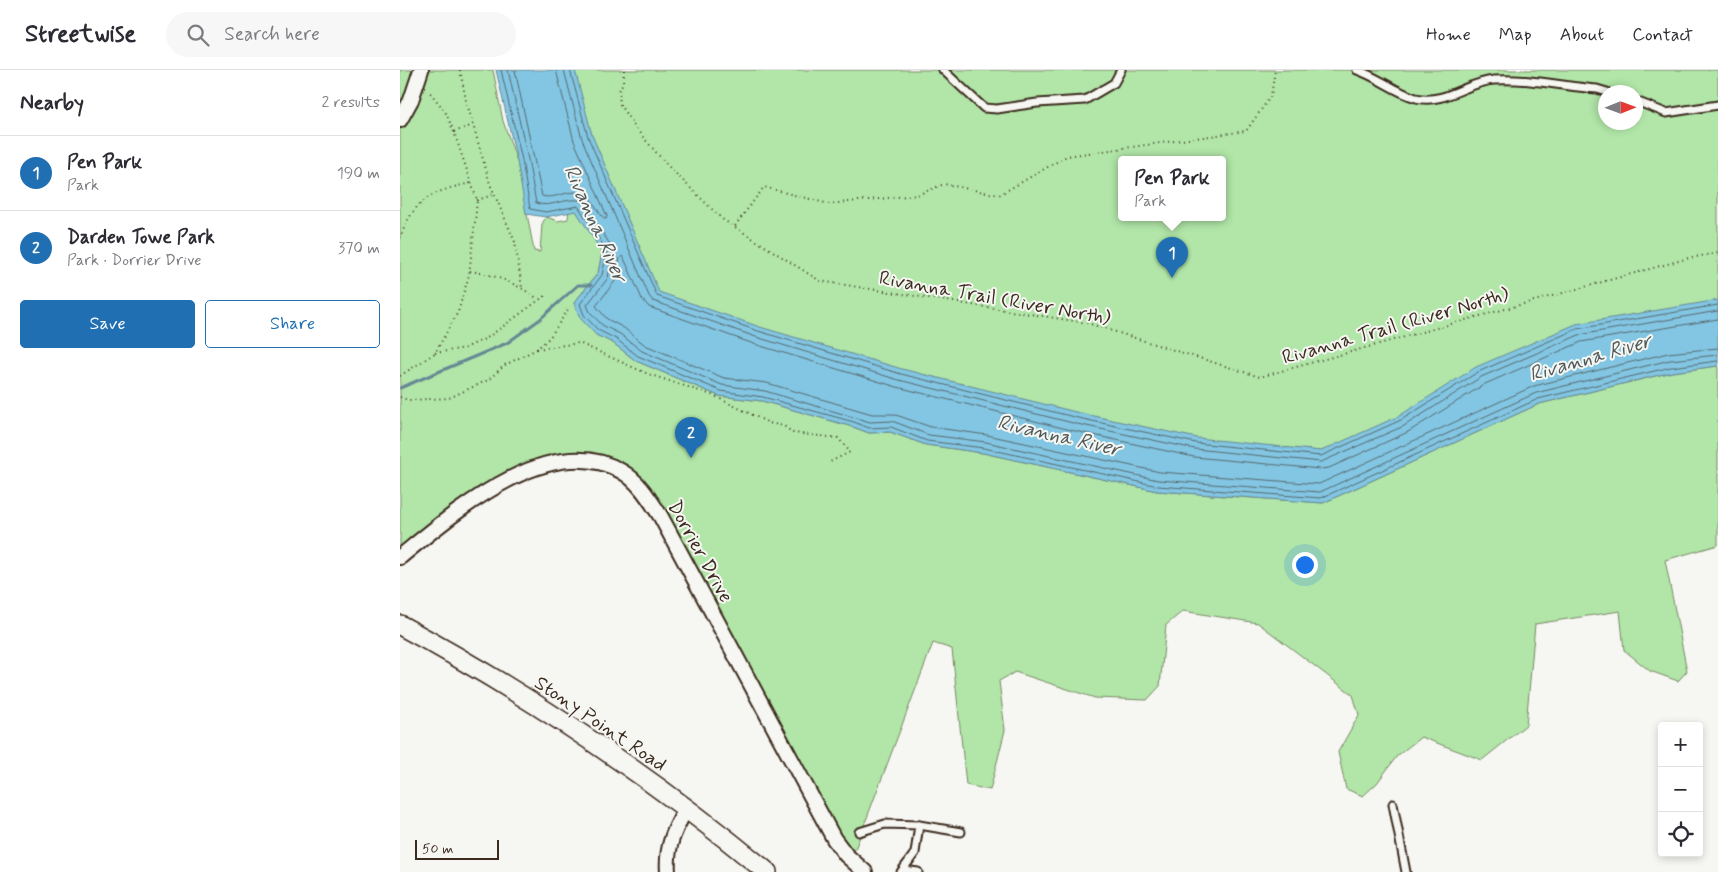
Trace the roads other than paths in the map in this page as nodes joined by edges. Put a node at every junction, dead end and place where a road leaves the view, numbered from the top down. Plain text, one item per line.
1 (943, 70) edge
2 (1121, 70) edge
3 (1357, 70) edge
4 (420, 76) edge
5 (1598, 89) edge
6 (1643, 104) edge
7 (1718, 105) edge
8 (400, 120) edge
9 (400, 557) edge
10 (400, 625) edge
11 (1393, 804) dead end
12 (686, 809) junction
13 (919, 825) junction
14 (859, 832) dead end
15 (961, 832) dead end
16 (902, 871) edge
17 (668, 872) edge
18 (767, 872) edge
19 (865, 872) edge
20 (918, 872) edge
21 (1406, 872) edge

1 - 2 lane
3 - 5 lane
4 - 8 street
6 - 7 lane
9 - 19 street, Dorrier Drive
10 - 12 main road, Stony Point Road
11 - 21 lane
12 - 17 street
12 - 18 main road, Stony Point Road
13 - 14 lane
13 - 15 lane
13 - 16 lane
16 - 20 lane

